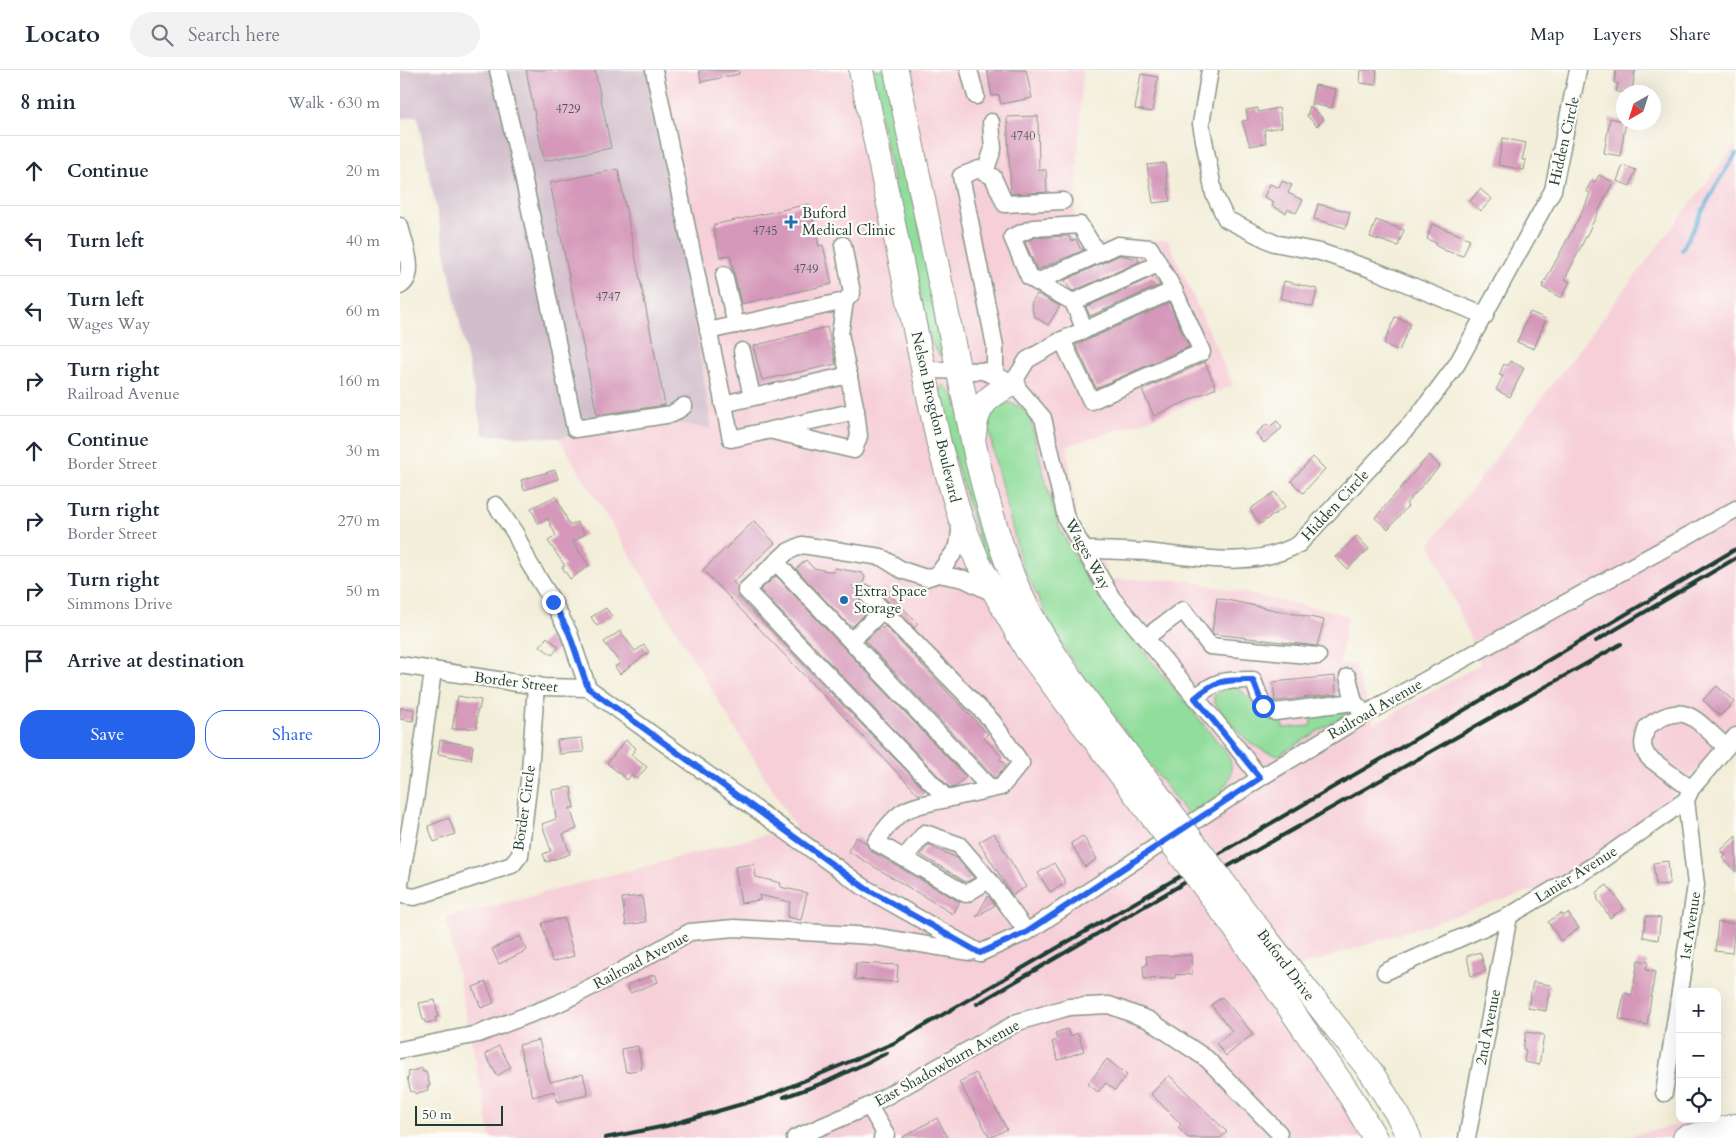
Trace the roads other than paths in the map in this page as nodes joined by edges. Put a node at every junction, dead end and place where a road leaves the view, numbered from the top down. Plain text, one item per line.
1 (498, 70) edge
2 (654, 70) edge
3 (861, 70) edge
4 (896, 70) edge
5 (969, 70) edge
6 (1210, 70) edge
7 (1578, 70) edge
8 (976, 96) dead end
9 (991, 122) dead end
10 (985, 172) junction
11 (1063, 201) dead end
12 (400, 226) edge
13 (843, 245) dead end
14 (1098, 254) junction
15 (1158, 264) junction
16 (724, 275) dead end
17 (1037, 282) junction
18 (400, 286) edge
19 (1174, 290) junction
20 (845, 301) junction
21 (1073, 302) junction
22 (1485, 316) junction
23 (736, 325) junction
24 (1085, 330) junction
25 (708, 331) junction
26 (1062, 340) junction
27 (742, 350) dead end
28 (923, 370) junction
29 (958, 371) junction
30 (849, 375) junction
31 (1004, 379) junction
32 (752, 397) junction
33 (723, 404) junction
34 (684, 406) dead end
35 (856, 411) junction
36 (768, 430) junction
37 (973, 442) junction
38 (496, 505) dead end
39 (1736, 508) edge
40 (961, 521) junction
41 (1084, 550) junction
42 (776, 562) junction
43 (938, 574) junction
44 (867, 594) dead end
45 (995, 594) junction
46 (883, 610) junction
47 (1145, 638) junction
48 (851, 641) junction
49 (1318, 656) dead end
50 (400, 665) edge
51 (433, 671) junction
52 (1348, 677) dead end
53 (536, 685) junction
54 (588, 688) junction
55 (1195, 698) junction
56 (1354, 702) junction
57 (1365, 714) junction
58 (1731, 741) edge
59 (1260, 778) junction
60 (991, 789) junction
61 (1688, 795) junction
62 (947, 799) junction
63 (1151, 799) junction
64 (904, 858) junction
65 (989, 880) junction
66 (400, 882) edge
67 (400, 886) edge
68 (1509, 916) junction
69 (1239, 918) junction
70 (1027, 932) junction
71 (980, 953) junction
72 (1386, 972) dead end
73 (1681, 988) edge
74 (1676, 1017) edge
75 (400, 1050) edge
76 (1664, 1093) dead end
77 (869, 1106) junction
78 (1736, 1126) edge
79 (1279, 1133) dead end
80 (816, 1135) edge
81 (796, 1138) edge
82 (883, 1138) edge
83 (1375, 1138) edge
84 (1409, 1138) edge
85 (1467, 1138) edge
86 (1685, 1138) edge

1 - 34 street
2 - 25 street
3 - 28 highway, Nelson Brogdon Boulevard
4 - 29 highway, Nelson Brogdon Boulevard
5 - 8 street
6 - 22 street
7 - 22 street, Hidden Circle
9 - 10 street
10 - 11 street
10 - 31 street
12 - 18 street
13 - 20 street
14 - 15 street
14 - 17 street
14 - 17 street
15 - 19 street
15 - 21 street
16 - 23 street
17 - 21 street
19 - 24 street
19 - 26 street
20 - 23 street
20 - 30 street
21 - 24 street
22 - 41 street, Hidden Circle
23 - 25 street
24 - 26 street
25 - 33 street
26 - 31 street
27 - 32 street
28 - 29 street
28 - 40 highway, Nelson Brogdon Boulevard
29 - 31 street
29 - 37 highway, Nelson Brogdon Boulevard
30 - 32 street
30 - 35 street
31 - 37 highway
31 - 41 street, Wages Way
32 - 33 street
33 - 36 street
35 - 36 street
35 - 36 street
37 - 63 highway, Nelson Brogdon Boulevard
38 - 54 street
39 - 57 street, Railroad Avenue
40 - 43 street
40 - 45 highway, Nelson Brogdon Boulevard
41 - 47 street, Wages Way
42 - 43 street
42 - 48 street
42 - 62 street
43 - 45 street
44 - 46 street
45 - 63 highway, Nelson Brogdon Boulevard
46 - 48 street
46 - 60 street
47 - 49 street
47 - 55 street, Wages Way
48 - 60 street
50 - 51 street, Border Street
51 - 53 street, Border Street
51 - 66 street
52 - 56 street
53 - 54 street, Border Street
53 - 67 street, Border Circle
54 - 71 street
55 - 56 street
55 - 59 street, Wages Way
56 - 57 street
57 - 59 street, Railroad Avenue
58 - 61 street, Lanier Avenue
58 - 61 street
59 - 70 street, Railroad Avenue
60 - 62 street
61 - 68 street, Lanier Avenue
61 - 73 street, 1st Avenue
62 - 64 street
63 - 69 highway, Buford Drive, bridge
64 - 65 street
64 - 65 street
65 - 70 street
68 - 72 street, Lanier Avenue
68 - 85 street, 2nd Avenue
69 - 83 highway, Buford Drive
69 - 84 highway, Buford Drive
70 - 71 street
71 - 75 street, Railroad Avenue
74 - 76 street, 1st Avenue
77 - 79 street, East Shadowburn Avenue
77 - 80 street, East Shadowburn Avenue
77 - 82 street
78 - 86 highway
80 - 81 street, East Shadowburn Avenue

